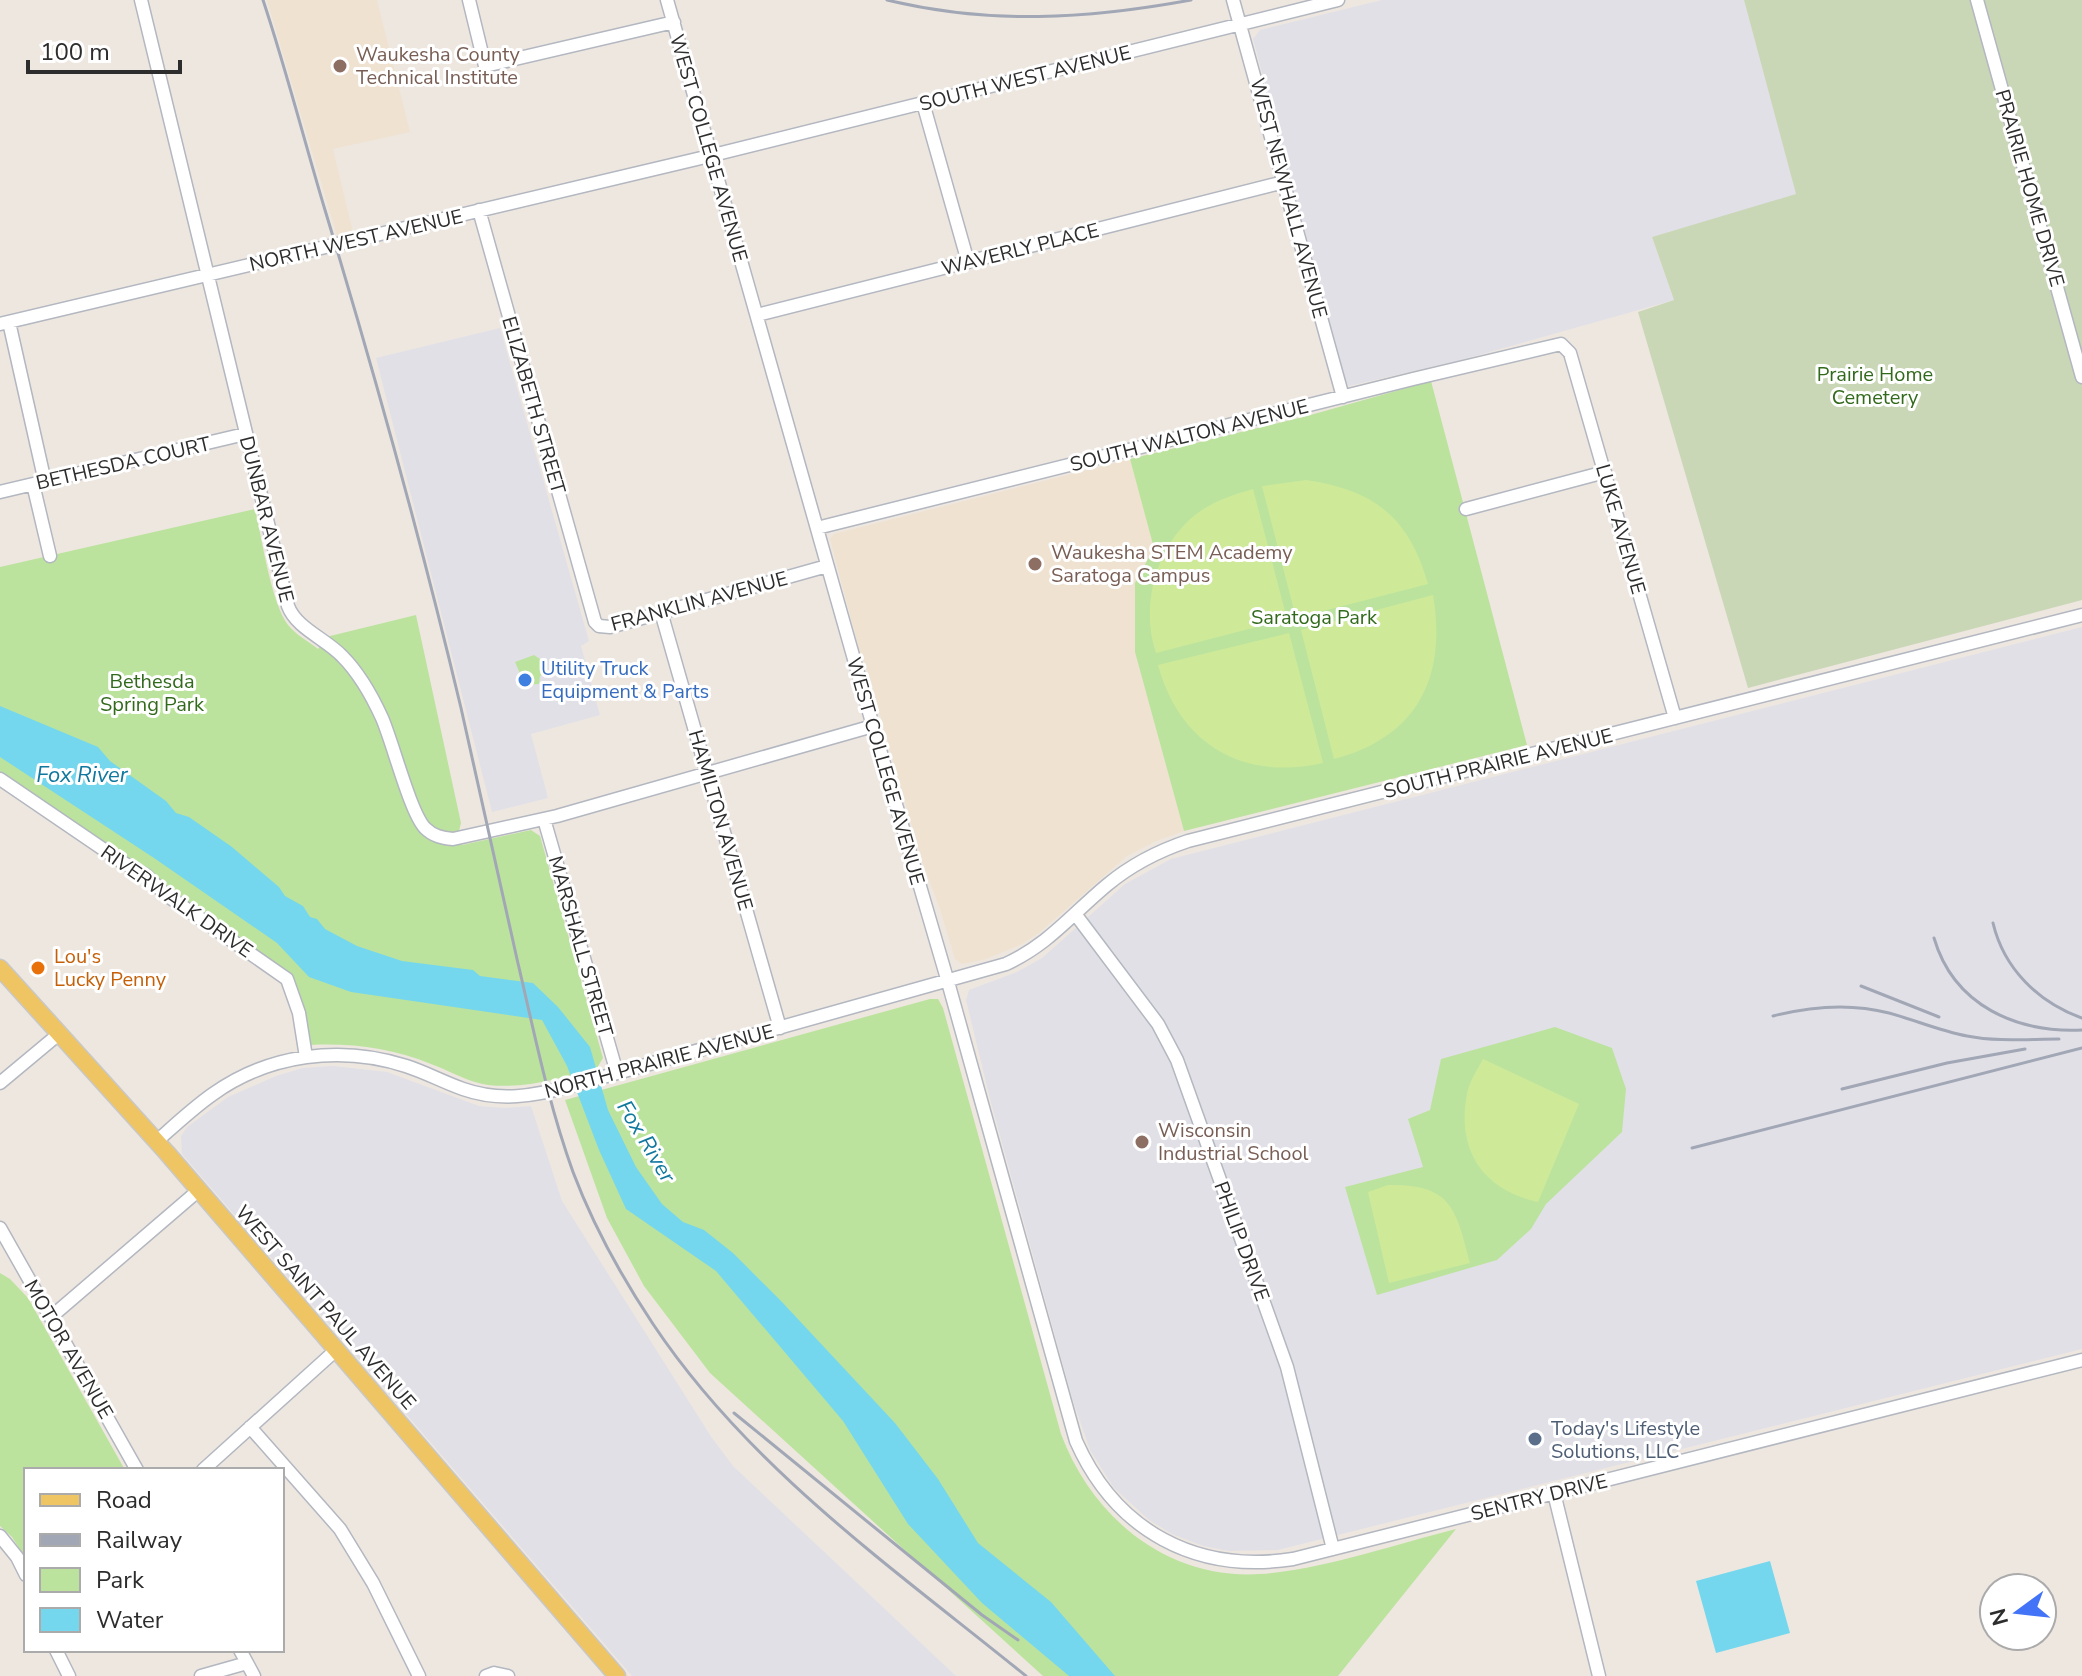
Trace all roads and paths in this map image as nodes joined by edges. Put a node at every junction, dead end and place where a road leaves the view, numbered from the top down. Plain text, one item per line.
1 (141, 0) edge
2 (469, 0) edge
3 (667, 0) edge
4 (1233, 0) edge
5 (1338, 0) edge
6 (1977, 0) edge
7 (674, 22) junction
8 (1242, 24) junction
9 (923, 103) junction
10 (712, 156) junction
11 (1284, 182) junction
12 (479, 210) junction
13 (968, 262) junction
14 (207, 276) junction
15 (757, 315) junction
16 (4, 323) edge
17 (1561, 344) joint
18 (2082, 377) edge
19 (1343, 397) junction
20 (245, 434) junction
21 (1605, 472) junction
22 (39, 483) junction
23 (0, 492) edge
24 (1466, 509) dead end
25 (817, 528) junction
26 (50, 556) dead end
27 (827, 566) junction
28 (589, 599) joint
29 (661, 612) junction
30 (2082, 615) edge
31 (1675, 718) junction
32 (873, 726) junction
33 (707, 773) junction
34 (0, 779) edge
35 (544, 819) junction
36 (1076, 915) junction
37 (0, 968) edge
38 (948, 982) junction
39 (780, 1028) junction
40 (60, 1033) junction
41 (306, 1057) junction
42 (617, 1073) junction
43 (0, 1083) edge
44 (157, 1141) junction
45 (199, 1190) junction
46 (0, 1228) edge
47 (4, 1242) edge
48 (51, 1317) junction
49 (336, 1350) junction
50 (2082, 1360) edge
51 (250, 1427) junction
52 (136, 1468) edge
53 (205, 1468) edge
54 (1554, 1493) junction
55 (1139, 1524) joint
56 (0, 1536) edge
57 (1333, 1549) junction
58 (24, 1571) edge
59 (57, 1652) edge
60 (241, 1652) edge
61 (247, 1663) junction
62 (69, 1676) edge
63 (201, 1676) edge
64 (254, 1676) edge
65 (419, 1676) edge
66 (486, 1676) edge
67 (508, 1676) edge
68 (617, 1676) edge
69 (1599, 1676) edge

1 - 14 street, DUNBAR AVENUE
2 - 7 street
3 - 7 street, WEST COLLEGE AVENUE
4 - 8 street, WEST NEWHALL AVENUE
5 - 8 street, SOUTH WEST AVENUE
6 - 18 street, PRAIRIE HOME DRIVE
7 - 10 street, WEST COLLEGE AVENUE
8 - 9 street, SOUTH WEST AVENUE
8 - 11 street, WEST NEWHALL AVENUE
9 - 10 street, SOUTH WEST AVENUE
9 - 13 street
10 - 12 street, NORTH WEST AVENUE
10 - 15 street, WEST COLLEGE AVENUE
11 - 13 street, WAVERLY PLACE
11 - 19 street, WEST NEWHALL AVENUE
12 - 14 street, NORTH WEST AVENUE
12 - 28 street, ELIZABETH STREET
13 - 15 street, WAVERLY PLACE
14 - 16 street, NORTH WEST AVENUE
14 - 20 street, DUNBAR AVENUE
15 - 25 street, WEST COLLEGE AVENUE
16 - 22 street
17 - 19 street, SOUTH WALTON AVENUE
17 - 21 street, LUKE AVENUE
19 - 25 street, SOUTH WALTON AVENUE
20 - 22 street, BETHESDA COURT
20 - 35 street, DUNBAR AVENUE
21 - 24 street
21 - 31 street, LUKE AVENUE
22 - 23 street, BETHESDA COURT
22 - 26 street
25 - 27 street, WEST COLLEGE AVENUE
27 - 29 street, FRANKLIN AVENUE
27 - 32 street, WEST COLLEGE AVENUE
28 - 29 street, FRANKLIN AVENUE
29 - 33 street, HAMILTON AVENUE
30 - 31 street, SOUTH PRAIRIE AVENUE
31 - 36 street, SOUTH PRAIRIE AVENUE
32 - 33 street, DUNBAR AVENUE
32 - 38 street, WEST COLLEGE AVENUE
33 - 35 street, DUNBAR AVENUE
33 - 39 street, HAMILTON AVENUE
34 - 41 street, RIVERWALK DRIVE
35 - 42 street, MARSHALL STREET
36 - 38 street, SOUTH PRAIRIE AVENUE
36 - 57 street, PHILIP DRIVE
37 - 40 main road, WEST SAINT PAUL AVENUE
38 - 39 street, NORTH PRAIRIE AVENUE
38 - 55 street, WEST COLLEGE AVENUE
39 - 42 street, NORTH PRAIRIE AVENUE
40 - 43 street
40 - 44 main road, WEST SAINT PAUL AVENUE
41 - 42 street, NORTH PRAIRIE AVENUE
41 - 44 street, NORTH PRAIRIE AVENUE
44 - 45 main road, WEST SAINT PAUL AVENUE
45 - 48 street
45 - 49 main road, WEST SAINT PAUL AVENUE
46 - 47 street, MOTOR AVENUE
47 - 48 street, MOTOR AVENUE
48 - 52 street, MOTOR AVENUE
49 - 51 street
49 - 68 main road, WEST SAINT PAUL AVENUE
50 - 54 street, SENTRY DRIVE
51 - 53 street
51 - 65 street
54 - 57 street, SENTRY DRIVE
54 - 69 street
55 - 57 street, SENTRY DRIVE
56 - 58 street
59 - 62 street
60 - 61 street
61 - 63 street
61 - 64 street
66 - 67 street

